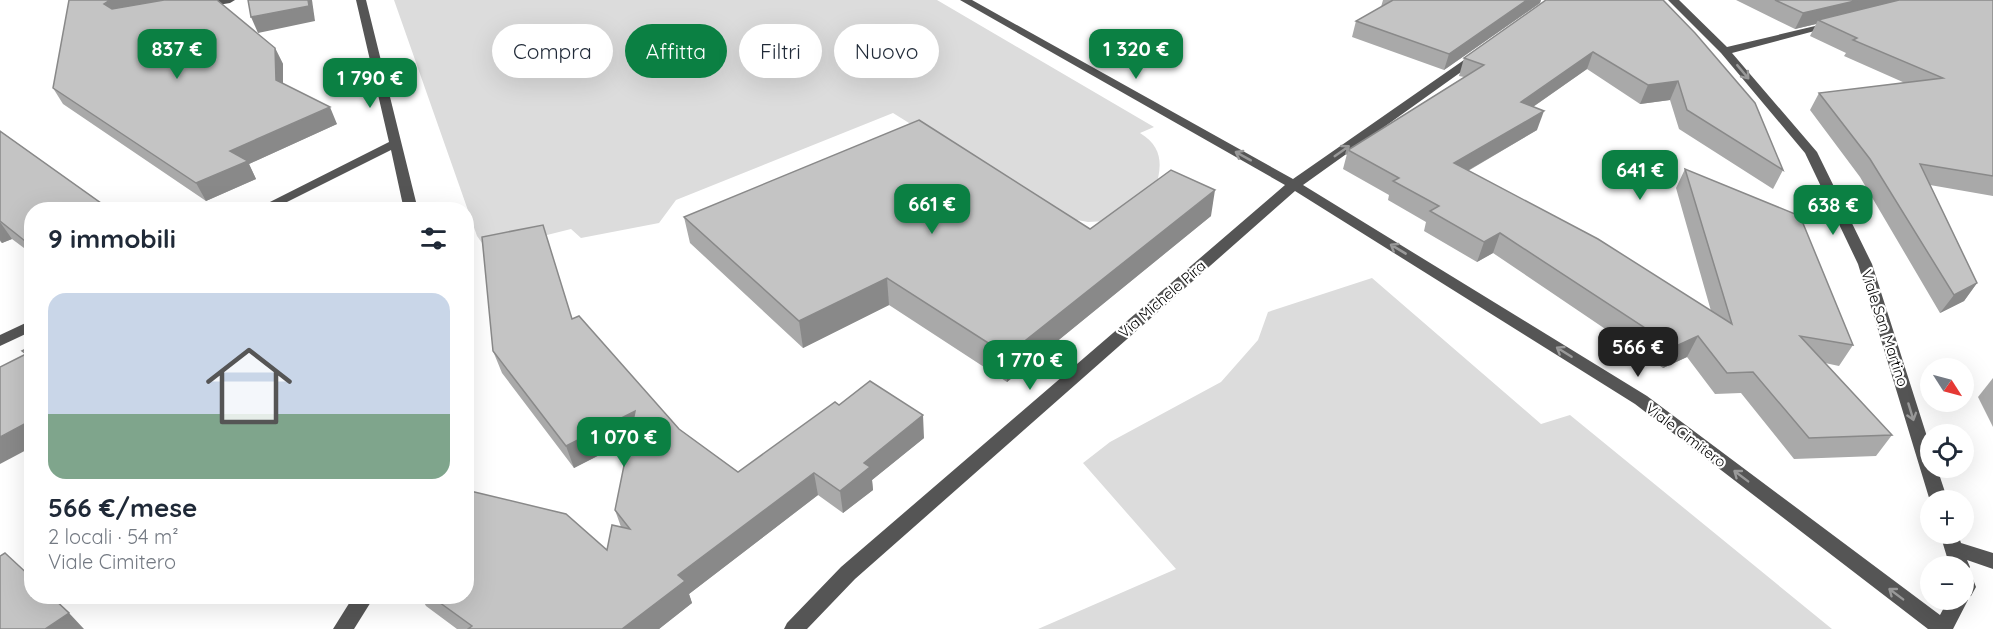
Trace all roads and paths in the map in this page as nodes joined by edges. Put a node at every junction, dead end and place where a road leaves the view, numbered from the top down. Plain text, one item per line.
1 (230, 0) edge
2 (361, 0) edge
3 (965, 0) edge
4 (1673, 0) edge
5 (186, 8) edge
6 (1845, 22) edge
7 (1485, 50) edge
8 (1725, 51) junction
9 (394, 144) junction
10 (1294, 184) junction
11 (277, 202) edge
12 (409, 202) edge
13 (24, 329) edge
14 (0, 341) edge
15 (1935, 490) edge
16 (1958, 544) edge
17 (1993, 561) edge
18 (359, 604) edge
19 (1953, 610) edge
20 (343, 629) edge
21 (794, 629) edge
22 (1943, 629) edge

1 - 5 street
2 - 9 street
10 -> 3 street, Viale Cimitero
4 - 8 street, Viale San Martino
6 - 8 street
10 -> 7 street, Via Michele Pira
8 -> 15 street, Viale San Martino
9 - 11 street
9 - 12 street
10 - 21 street, Via Michele Pira
22 -> 10 street, Viale Cimitero
13 - 14 street
16 - 17 street
18 - 20 street
19 - 22 street

